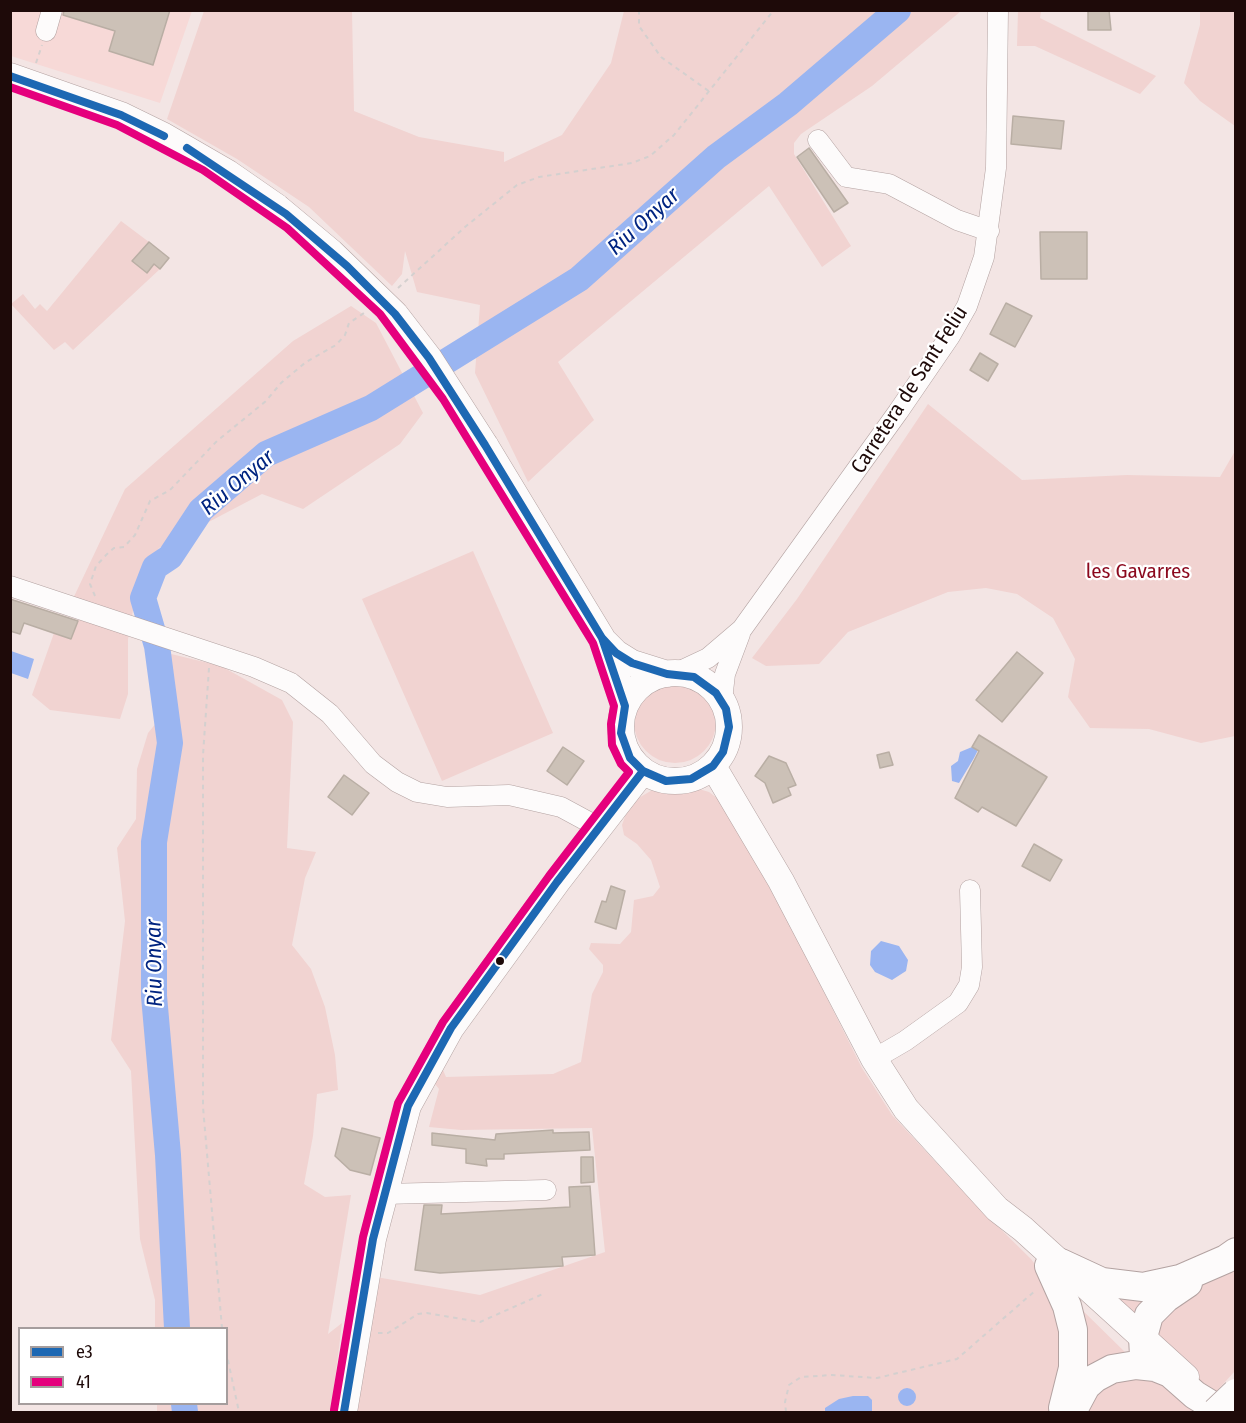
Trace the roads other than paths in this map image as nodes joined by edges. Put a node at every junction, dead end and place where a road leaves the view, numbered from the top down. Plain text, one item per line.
1 (52, 10) edge
2 (998, 10) edge
3 (46, 31) road end
4 (22, 73) edge
5 (818, 140) dead end
6 (989, 231) junction
7 (10, 586) edge
8 (742, 629) junction
9 (602, 638) junction
10 (671, 673) junction
11 (722, 700) junction
12 (625, 706) junction
13 (713, 766) junction
14 (643, 771) junction
15 (598, 827) junction
16 (970, 890) dead end
17 (874, 1059) junction
18 (546, 1190) dead end
19 (384, 1194) junction
20 (1231, 1256) edge
21 (1052, 1264) junction
22 (1147, 1353) junction
23 (1218, 1407) edge
24 (344, 1413) edge
25 (1062, 1413) edge
26 (1072, 1413) edge

1 - 3 street
2 - 6 street, Carretera de Sant Feliu
4 - 9 main road, bridge
5 - 6 street
6 - 8 street, Carretera de Sant Feliu
7 - 15 street
8 - 10 street, Carretera de Sant Feliu
8 - 11 street, Carretera de Sant Feliu
9 - 10 main road
9 - 12 main road
10 - 11 main road
10 - 12 main road
11 - 13 main road
12 - 14 main road
13 - 14 main road
13 - 17 main road
14 - 15 main road
15 - 19 main road
16 - 17 street
17 - 21 main road
18 - 19 street
19 - 24 main road
20 - 21 highway
20 - 22 highway
21 - 22 main road
21 - 25 highway
22 - 23 highway
22 - 26 highway

